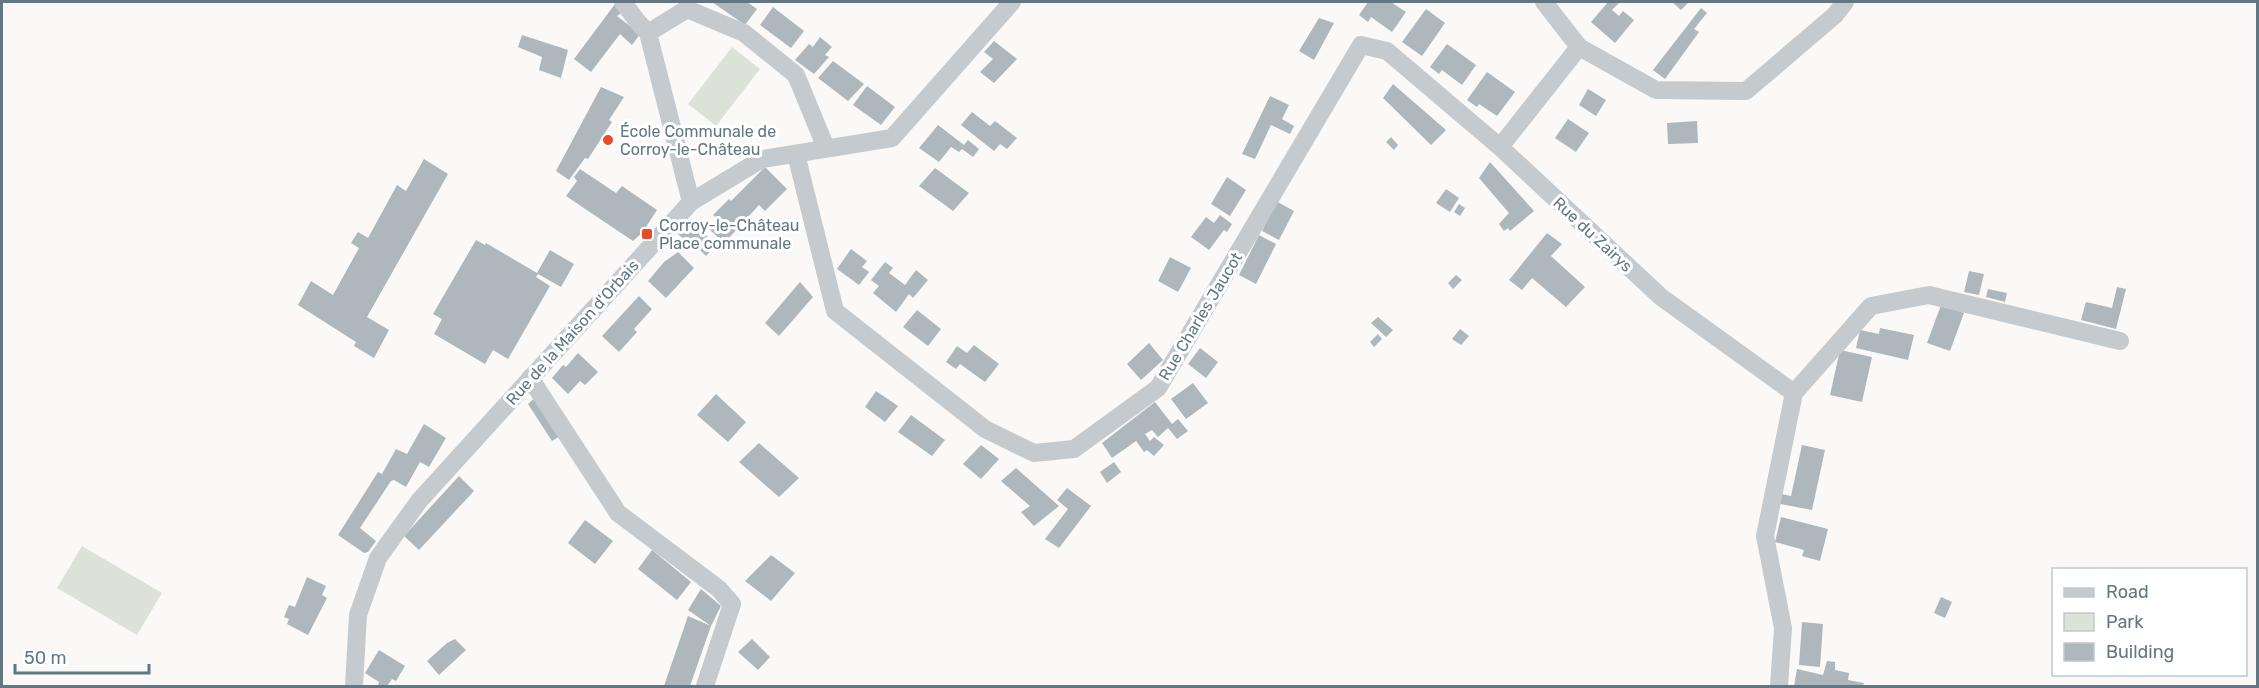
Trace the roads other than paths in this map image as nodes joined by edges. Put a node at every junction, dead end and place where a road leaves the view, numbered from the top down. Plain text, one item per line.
1 (623, 2) edge
2 (1012, 2) edge
3 (1544, 2) edge
4 (1845, 2) edge
5 (648, 33) junction
6 (1579, 47) junction
7 (1500, 147) junction
8 (826, 148) junction
9 (796, 154) junction
10 (691, 202) junction
11 (2120, 340) dead end
12 (530, 378) junction
13 (1794, 393) junction
14 (354, 687) edge
15 (705, 687) edge
16 (1779, 687) edge

1 - 5 street
2 - 8 street, Rue de la Maison d'Orbais
3 - 6 street
4 - 6 street
5 - 8 street
5 - 10 street
6 - 7 street
7 - 9 street, Rue Charles Jaucot
7 - 13 street, Rue du Zairys
8 - 9 street, Rue de la Maison d'Orbais
9 - 10 street, Rue de la Maison d'Orbais
10 - 12 street, Rue de la Maison d'Orbais
11 - 13 street
12 - 14 street, Rue de la Maison d'Orbais
12 - 15 street
13 - 16 street

